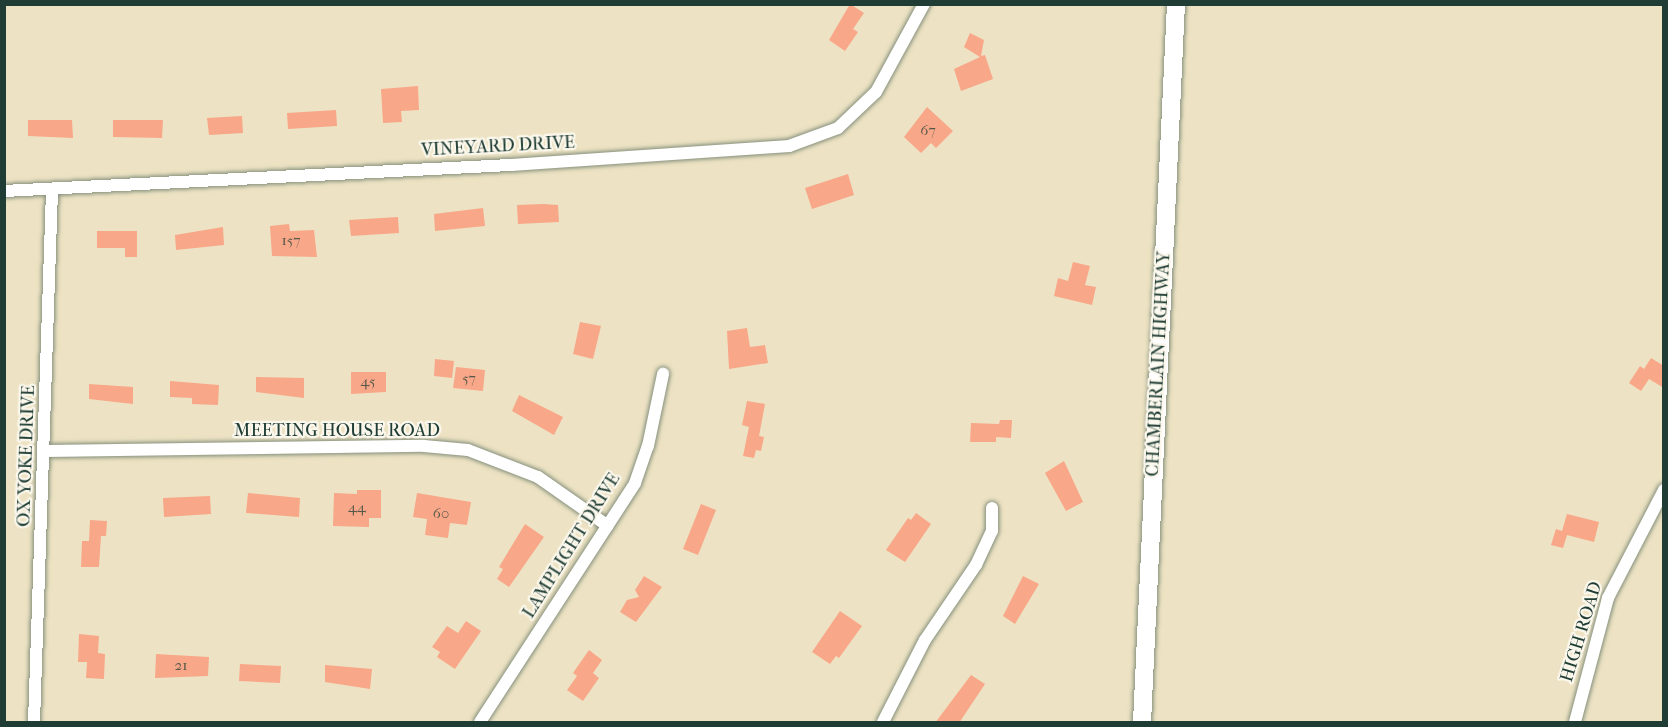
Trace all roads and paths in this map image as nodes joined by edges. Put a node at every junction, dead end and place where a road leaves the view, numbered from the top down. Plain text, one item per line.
1 (924, 4) edge
2 (1176, 4) edge
3 (51, 190) junction
4 (4, 191) edge
5 (663, 374) dead end
6 (46, 451) junction
7 (1664, 490) edge
8 (992, 508) dead end
9 (608, 526) junction
10 (34, 723) edge
11 (480, 723) edge
12 (883, 723) edge
13 (1142, 723) edge
14 (1575, 723) edge

1 - 3 street, VINEYARD DRIVE
2 - 13 main road, CHAMBERLAIN HIGHWAY
3 - 4 street, VINEYARD DRIVE
3 - 6 street, OX YOKE DRIVE
5 - 9 street, LAMPLIGHT DRIVE
6 - 9 street, MEETING HOUSE ROAD
6 - 10 street, OX YOKE DRIVE
7 - 14 street, HIGH ROAD
8 - 12 street
9 - 11 street, LAMPLIGHT DRIVE

